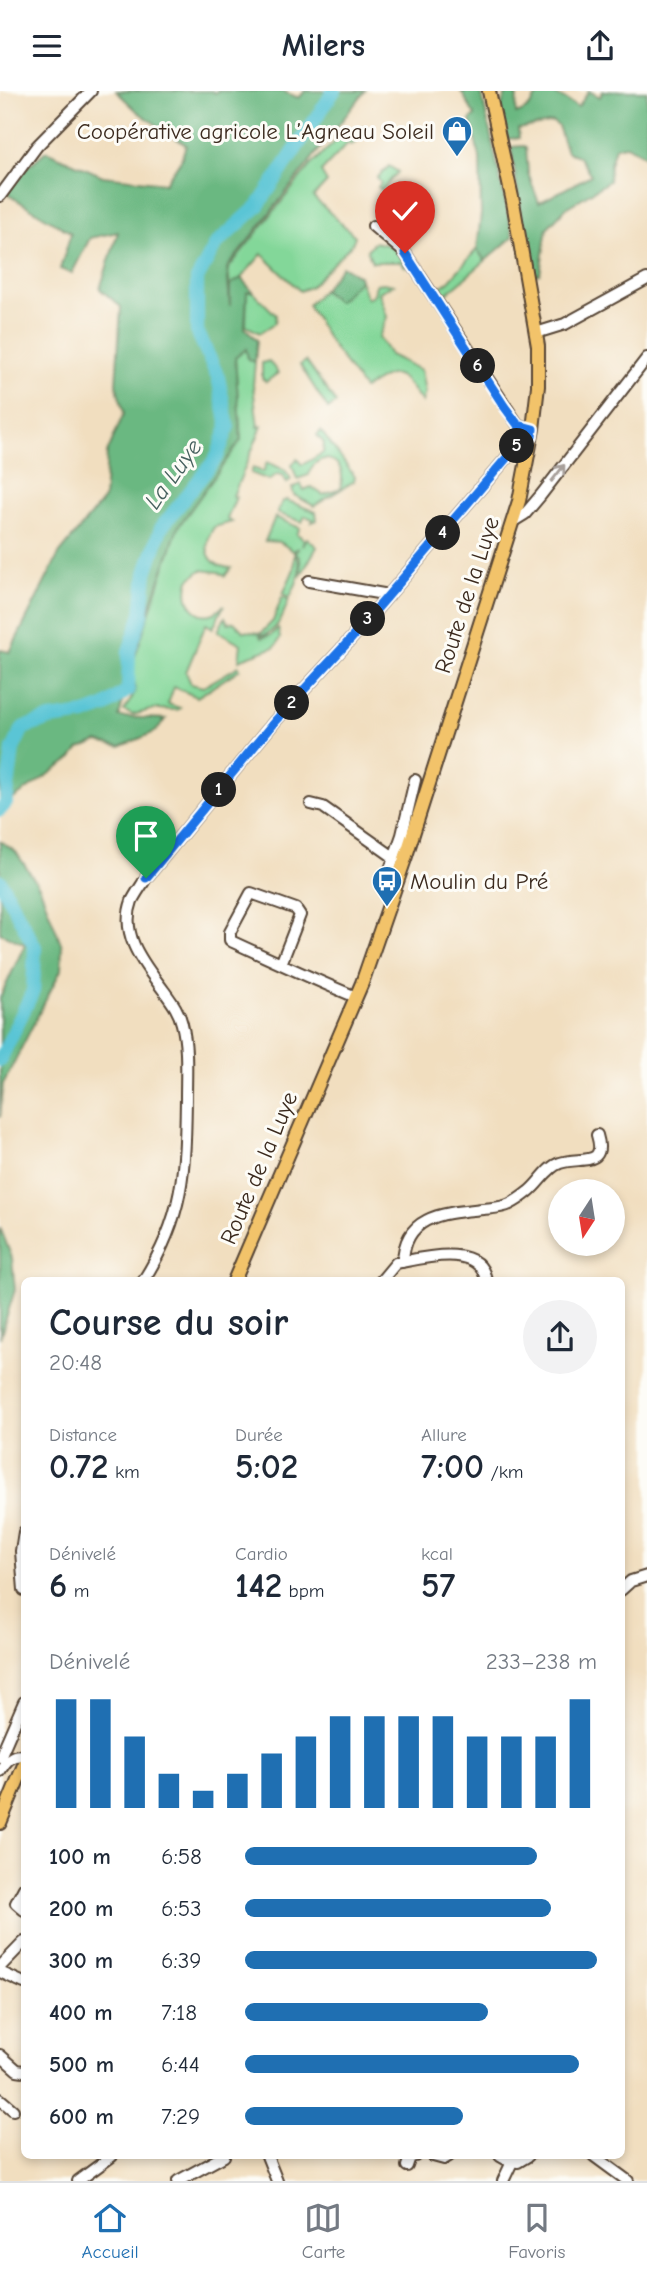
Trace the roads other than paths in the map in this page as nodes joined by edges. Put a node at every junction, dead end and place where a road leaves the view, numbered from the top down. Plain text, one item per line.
1 (91, 91) edge
2 (489, 91) edge
3 (0, 196) edge
4 (373, 226) dead end
5 (647, 279) edge
6 (537, 333) junction
7 (647, 358) edge
8 (533, 433) junction
9 (512, 522) junction
10 (309, 581) dead end
11 (389, 595) junction
12 (415, 780) dead end
13 (312, 804) dead end
14 (395, 858) junction
15 (392, 894) junction
16 (281, 964) junction
17 (352, 995) junction
18 (597, 1135) dead end
19 (403, 1262) junction
20 (145, 1277) edge
21 (236, 1277) edge
22 (384, 1277) edge
23 (486, 1277) edge
24 (647, 1576) edge
25 (625, 1586) edge
26 (21, 1709) edge
27 (21, 1755) edge
28 (0, 1757) edge
29 (0, 1771) edge
30 (21, 1785) edge
31 (0, 1823) edge
32 (21, 1945) edge
33 (0, 1967) edge
34 (0, 1972) edge
35 (21, 1982) edge
36 (0, 2055) edge
37 (21, 2071) edge
38 (0, 2099) edge
39 (13, 2110) dead end
40 (108, 2159) edge
41 (218, 2159) edge
42 (268, 2159) edge
43 (409, 2159) edge
44 (506, 2159) edge
45 (523, 2159) edge
46 (598, 2159) edge
47 (512, 2162) junction
48 (407, 2167) dead end
49 (78, 2181) edge
50 (178, 2181) edge
51 (276, 2181) edge
52 (503, 2181) edge
53 (628, 2181) edge

1 - 3 street
2 - 6 main road, Route de la Luye
4 - 8 street
5 - 6 street
6 - 8 main road, Route de la Luye
9 -> 7 street
8 - 9 main road, Route de la Luye
8 - 11 street
9 - 15 main road, Route de la Luye
10 - 11 street
11 - 20 street
12 - 14 street
13 - 14 street
14 - 15 street
15 - 17 main road, Route de la Luye
16 - 16 street
16 - 17 street
17 - 21 main road, Route de la Luye
18 - 19 street
19 - 22 street
19 - 23 street
24 - 25 street
26 - 28 street
27 - 29 street
30 - 31 main road
32 - 33 street
34 - 35 street
36 - 37 street
38 - 39 street
40 - 49 street
41 - 50 street
42 - 51 street
43 - 48 street
44 - 47 street
45 - 47 street
46 - 53 street
47 - 52 street

